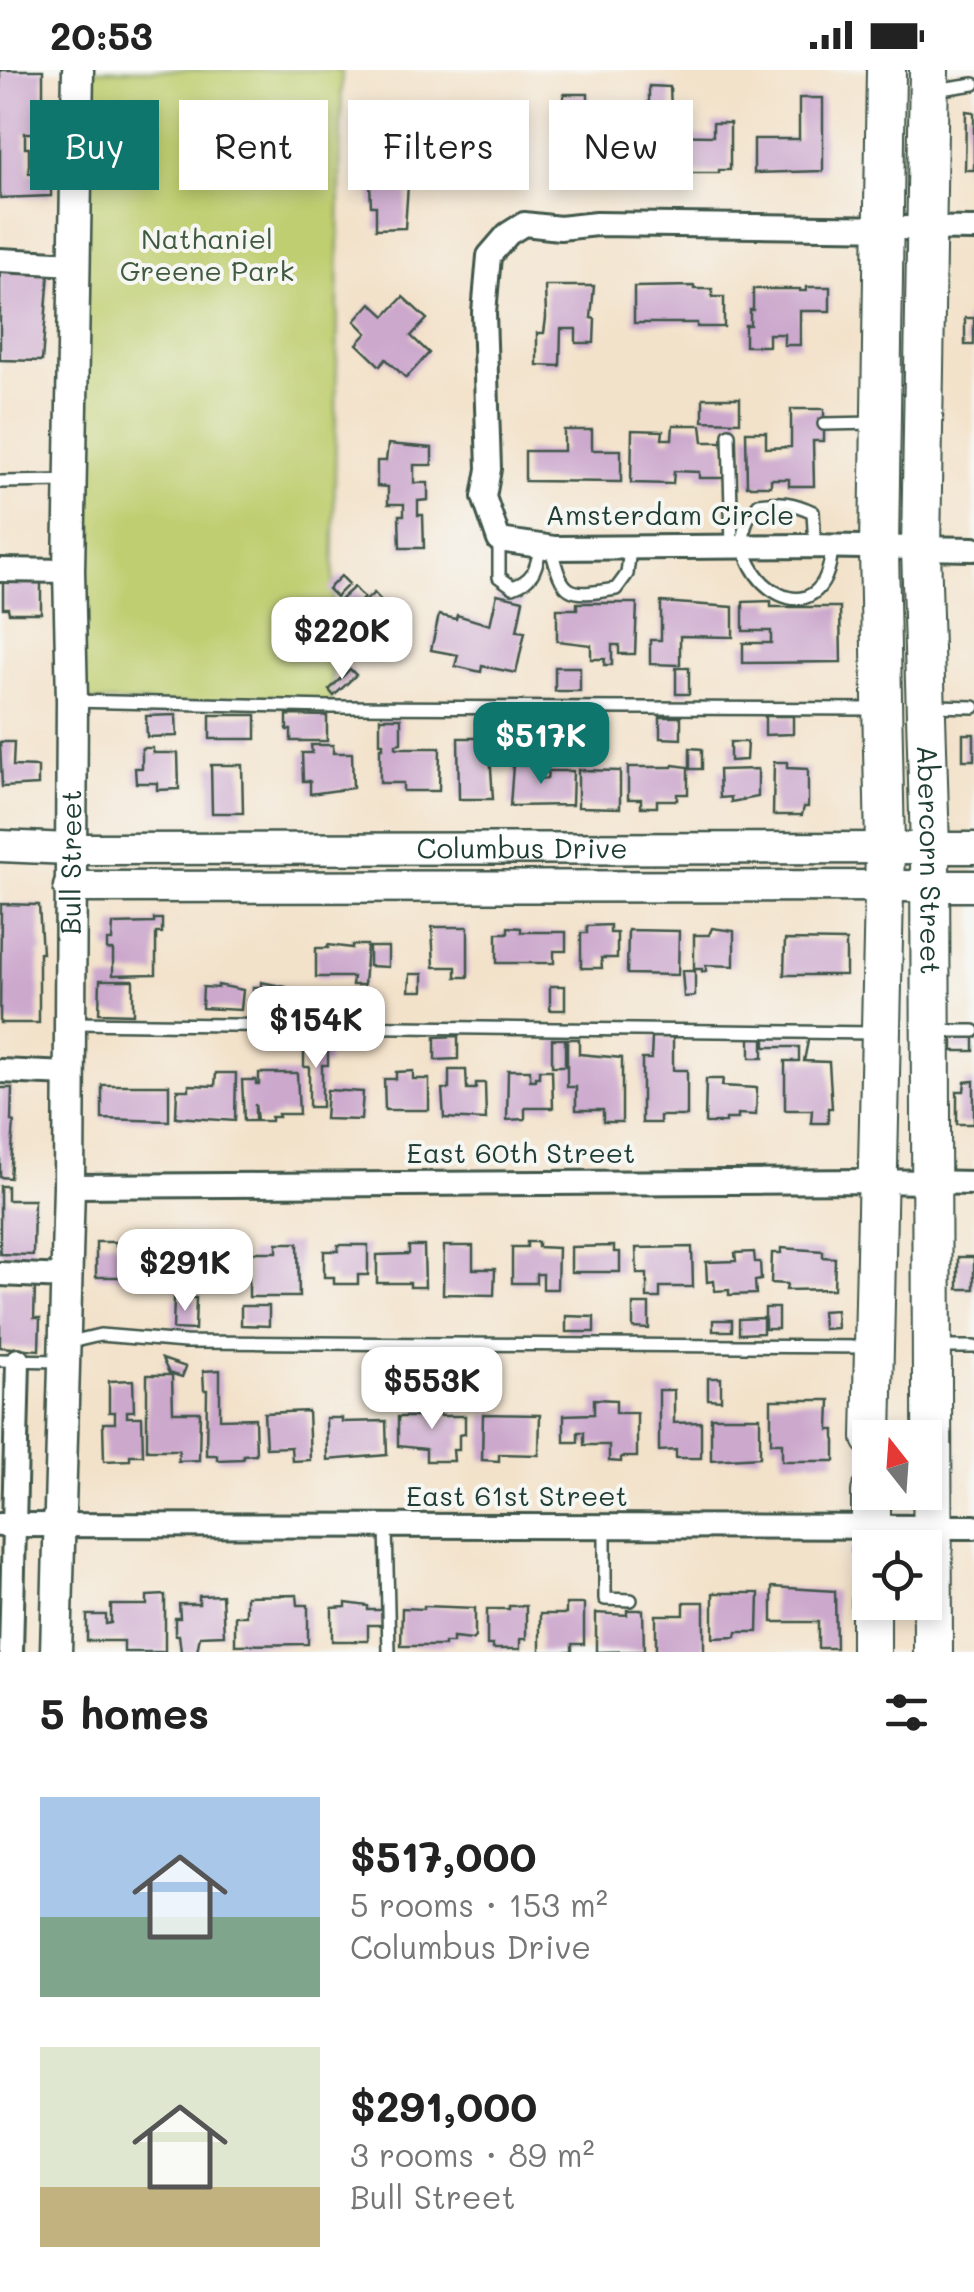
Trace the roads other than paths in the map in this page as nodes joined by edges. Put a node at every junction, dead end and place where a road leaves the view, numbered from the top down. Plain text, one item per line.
1 (78, 70) edge
2 (886, 70) edge
3 (929, 81) edge
4 (974, 84) edge
5 (885, 229) junction
6 (927, 229) junction
7 (974, 230) edge
8 (0, 260) edge
9 (74, 264) junction
10 (881, 423) junction
11 (824, 424) dead end
12 (729, 434) dead end
13 (73, 480) junction
14 (0, 482) edge
15 (499, 540) junction
16 (546, 546) junction
17 (738, 546) junction
18 (823, 546) junction
19 (630, 548) junction
20 (879, 548) junction
21 (921, 548) junction
22 (974, 549) edge
23 (0, 570) edge
24 (69, 571) junction
25 (72, 701) junction
26 (924, 706) junction
27 (974, 707) edge
28 (882, 709) junction
29 (0, 846) edge
30 (885, 847) junction
31 (930, 848) junction
32 (974, 848) edge
33 (69, 849) junction
34 (930, 886) junction
35 (974, 886) edge
36 (69, 887) junction
37 (884, 888) junction
38 (69, 1023) junction
39 (974, 1030) edge
40 (930, 1031) junction
41 (879, 1033) junction
42 (0, 1070) edge
43 (69, 1074) junction
44 (876, 1181) junction
45 (929, 1183) junction
46 (974, 1183) edge
47 (69, 1186) junction
48 (0, 1274) edge
49 (66, 1277) junction
50 (874, 1347) junction
51 (931, 1347) junction
52 (974, 1347) edge
53 (66, 1352) junction
54 (9, 1360) edge
55 (872, 1420) edge
56 (871, 1522) edge
57 (6, 1525) edge
58 (386, 1526) junction
59 (605, 1526) junction
60 (60, 1527) junction
61 (974, 1527) edge
62 (933, 1528) junction
63 (631, 1600) dead end
64 (871, 1620) edge
65 (11, 1652) edge
66 (56, 1652) edge
67 (389, 1652) edge
68 (871, 1652) edge
69 (933, 1652) edge

1 - 9 street, Bull Street
2 - 5 main road, Abercorn Street
3 - 4 lane
3 - 6 main road, Abercorn Street
5 - 6 street
5 - 10 main road, Abercorn Street
5 - 15 street
6 - 7 street
6 - 21 main road, Abercorn Street
8 - 9 street
9 - 13 street, Bull Street
10 - 11 lane
10 - 20 main road, Abercorn Street
12 - 17 lane
13 - 14 lane
13 - 24 street, Bull Street
15 - 16 street, Amsterdam Circle
15 - 16 lane
16 - 19 street, Amsterdam Circle
16 - 19 lane
17 - 18 street, Amsterdam Circle
17 - 18 lane
17 - 18 lane
17 - 19 street, Amsterdam Circle
18 - 20 street, Amsterdam Circle
20 - 21 street, Amsterdam Circle
20 - 28 main road, Abercorn Street
21 - 22 street, Amsterdam Circle
21 - 26 main road, Abercorn Street
23 - 24 street
24 - 25 street, Bull Street
25 - 28 lane
25 - 33 street, Bull Street
26 - 27 lane
26 - 31 main road, Abercorn Street
28 - 30 main road, Abercorn Street
29 - 33 street, Columbus Drive
30 - 31 street, Columbus Drive
30 - 33 street, Columbus Drive
30 - 37 main road, Abercorn Street
31 - 32 street, Columbus Drive
31 - 34 main road, Abercorn Street
33 - 36 street, Bull Street
34 - 35 street, Columbus Drive
34 - 37 street, Columbus Drive
34 - 40 main road, Abercorn Street
36 - 37 street, Columbus Drive
36 - 38 street, Bull Street
37 - 41 main road, Abercorn Street
38 - 41 lane
38 - 43 street, Bull Street
39 - 40 lane
40 - 45 main road, Abercorn Street
41 - 44 main road, Abercorn Street
42 - 43 street
43 - 47 street, Bull Street
44 - 45 street, East 60th Street
44 - 47 street, East 60th Street
44 - 50 main road, Abercorn Street
45 - 46 street, East 60th Street
45 - 51 main road, Abercorn Street
47 - 49 street, Bull Street
48 - 49 street
49 - 53 street, Bull Street
50 - 53 lane
50 - 55 main road, Abercorn Street
51 - 52 lane
51 - 62 main road, Abercorn Street
53 - 54 lane
53 - 60 street, Bull Street
54 - 57 street
56 - 59 street, East 61st Street
56 - 62 street, East 61st Street
57 - 60 street, East 61st Street
57 - 65 street
58 - 59 street, East 61st Street
58 - 60 street, East 61st Street
58 - 67 lane
59 - 63 lane
60 - 66 street, Bull Street
61 - 62 street, East 61st Street
62 - 69 main road, Abercorn Street
64 - 68 main road

